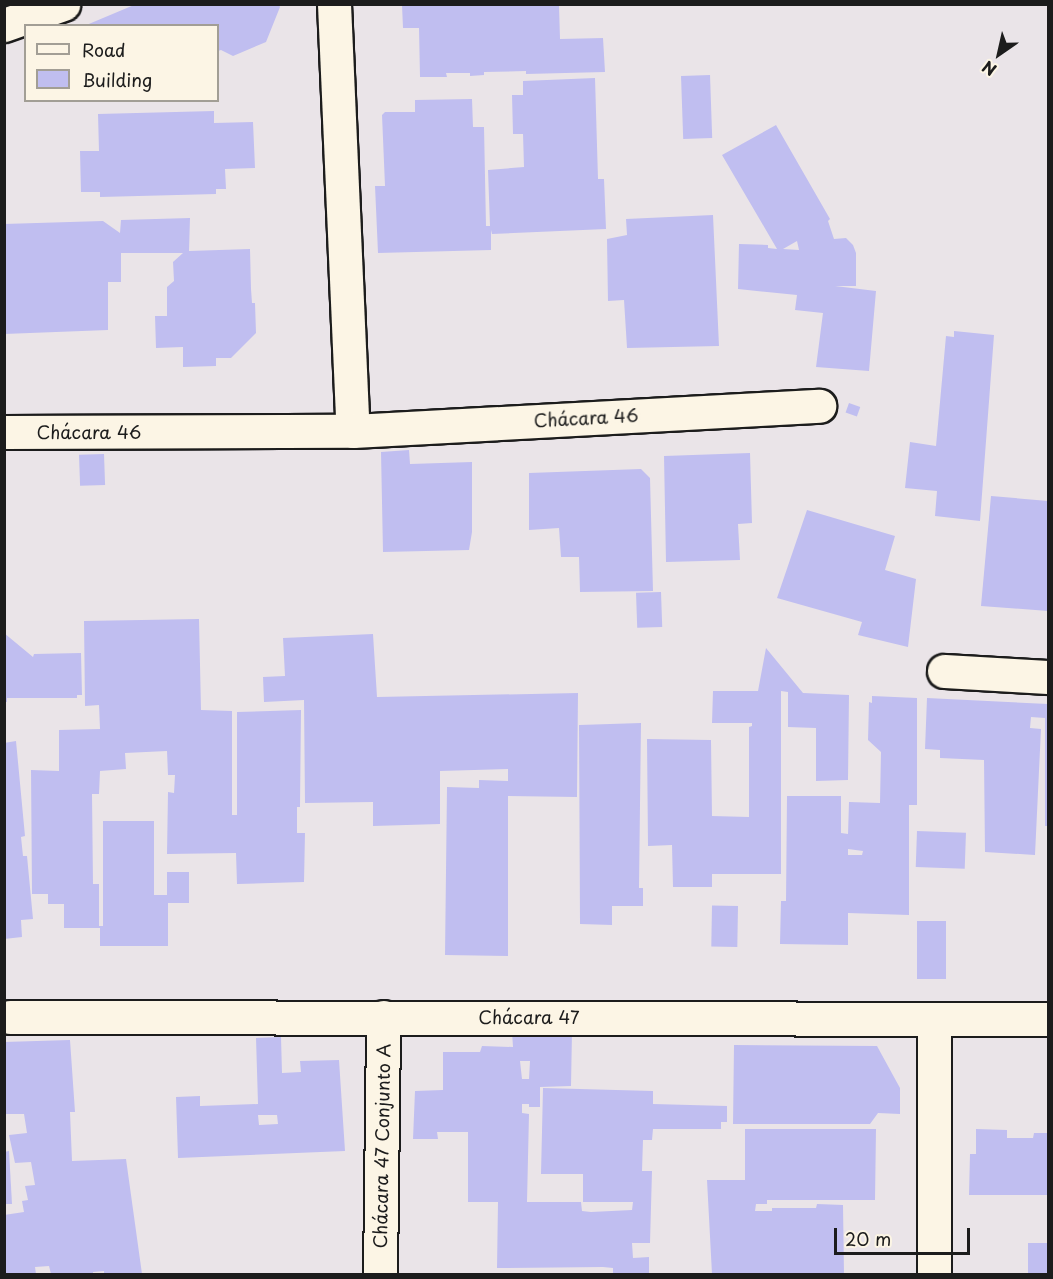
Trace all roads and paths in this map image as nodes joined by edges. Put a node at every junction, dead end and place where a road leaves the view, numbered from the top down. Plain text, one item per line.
1 (63, 4) edge
2 (334, 4) edge
3 (4, 26) edge
4 (819, 406) dead end
5 (353, 431) junction
6 (4, 432) edge
7 (944, 672) dead end
8 (1048, 677) edge
9 (10, 1017) dead end
10 (383, 1017) junction
11 (934, 1019) junction
12 (1048, 1019) edge
13 (380, 1275) edge
14 (934, 1275) edge

1 - 3 street
2 - 5 street
4 - 5 street, Chácara 46
5 - 6 street, Chácara 46
7 - 8 street
9 - 10 street, Chácara 47
10 - 11 street, Chácara 47
10 - 13 street, Chácara 47 Conjunto A
11 - 12 street, Chácara 47
11 - 14 street

